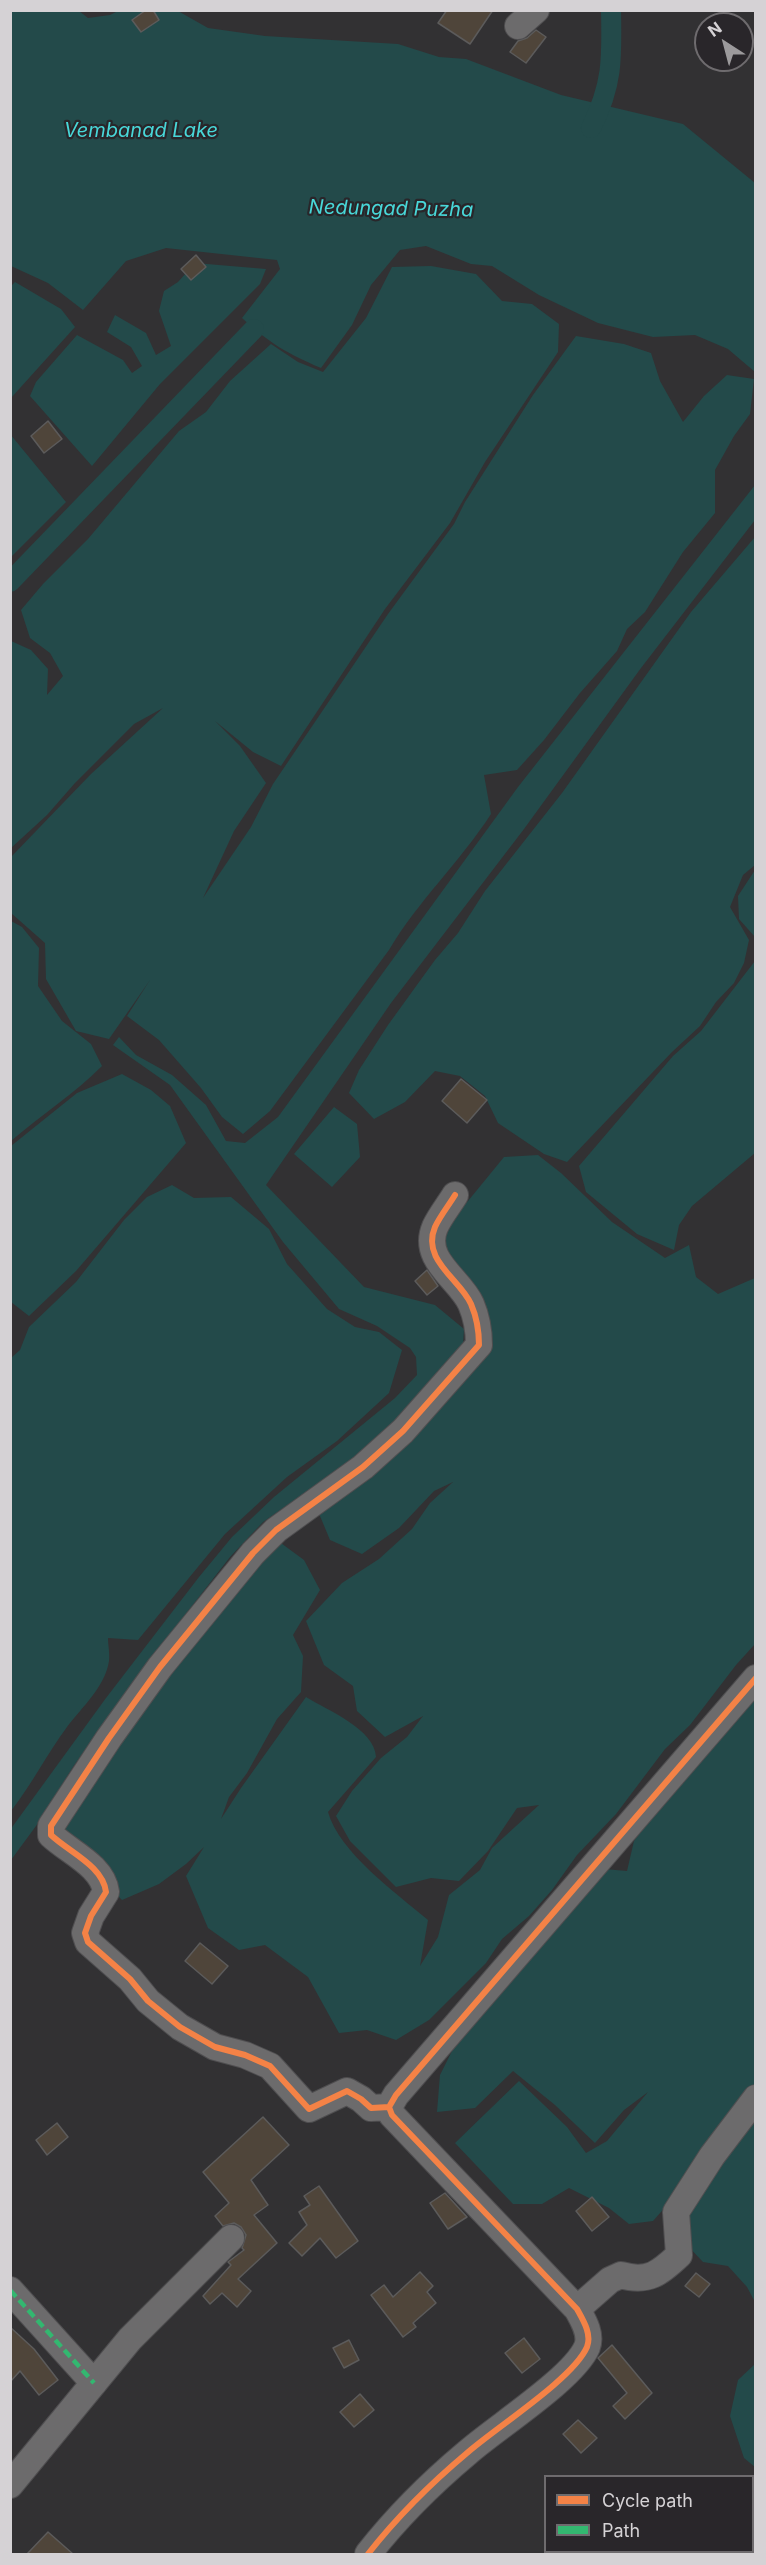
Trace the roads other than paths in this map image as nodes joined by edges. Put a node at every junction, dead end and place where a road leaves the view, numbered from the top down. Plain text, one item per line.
1 (455, 1195) dead end
2 (756, 1678) edge
3 (756, 2098) edge
4 (389, 2107) junction
5 (231, 2238) dead end
6 (10, 2290) edge
7 (577, 2309) junction
8 (94, 2383) junction
9 (10, 2485) edge
10 (368, 2554) edge

1 - 4 street
2 - 4 street
3 - 7 street
4 - 7 street
5 - 8 street
6 - 8 street
7 - 10 street
8 - 9 street

